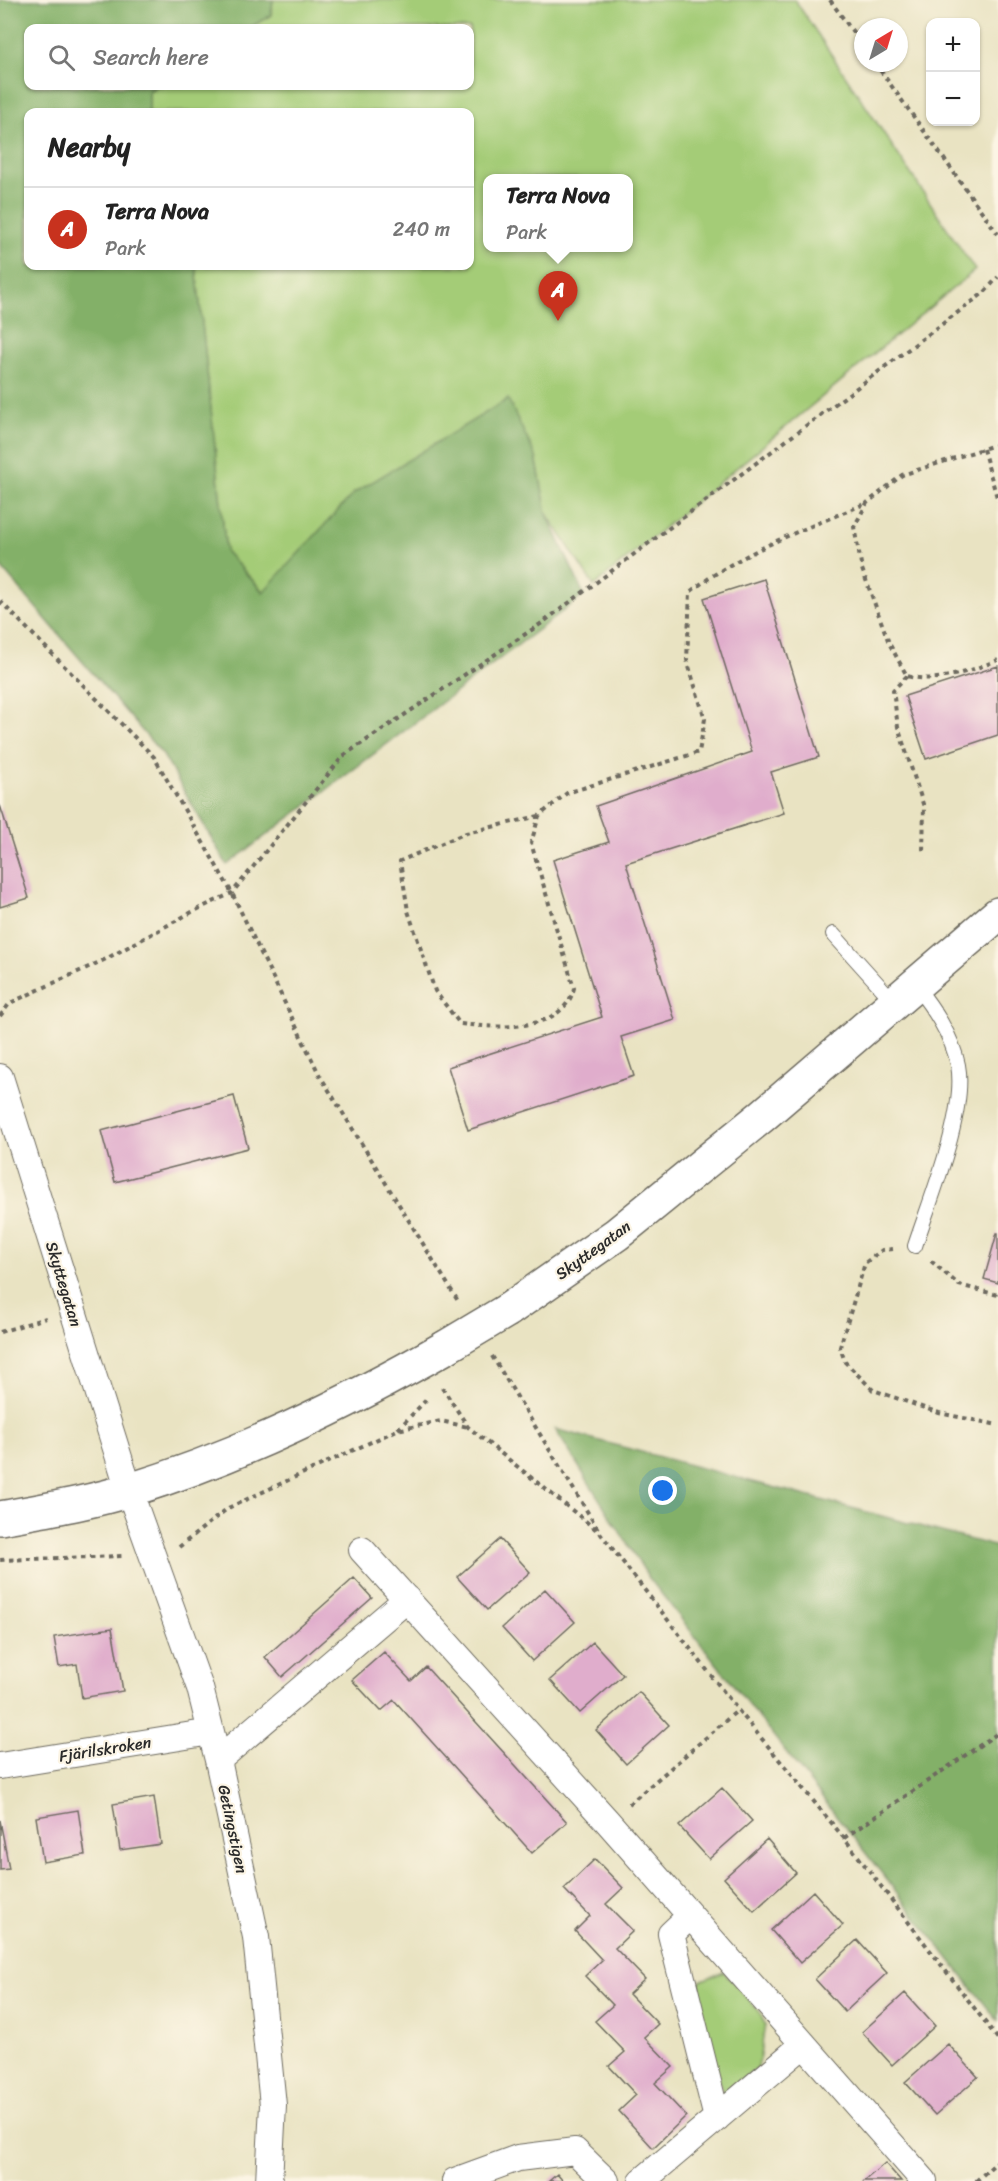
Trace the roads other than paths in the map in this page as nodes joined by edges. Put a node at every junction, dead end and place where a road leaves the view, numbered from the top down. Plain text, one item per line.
1 (998, 914) edge
2 (833, 934) dead end
3 (905, 994) junction
4 (0, 1077) edge
5 (915, 1246) road end
6 (129, 1491) junction
7 (0, 1518) edge
8 (362, 1550) dead end
9 (407, 1599) junction
10 (211, 1732) junction
11 (218, 1760) junction
12 (0, 1766) edge
13 (689, 1917) junction
14 (802, 2046) junction
15 (717, 2118) junction
16 (269, 2181) edge
17 (455, 2181) edge
18 (606, 2181) edge
19 (642, 2181) edge
20 (924, 2181) edge

1 - 3 street, Skyttegatan
2 - 3 lane
3 - 5 lane
3 - 6 street, Skyttegatan, bridge
4 - 6 street, Skyttegatan
6 - 7 street, Skyttegatan
6 - 10 street, Getingstigen
8 - 9 street
9 - 11 street
9 - 13 street
10 - 11 street, Getingstigen
10 - 12 street, Fjärilskroken
11 - 16 street, Getingstigen
13 - 14 street
13 - 15 street
14 - 15 street
14 - 20 street
15 - 19 street
17 - 18 street

